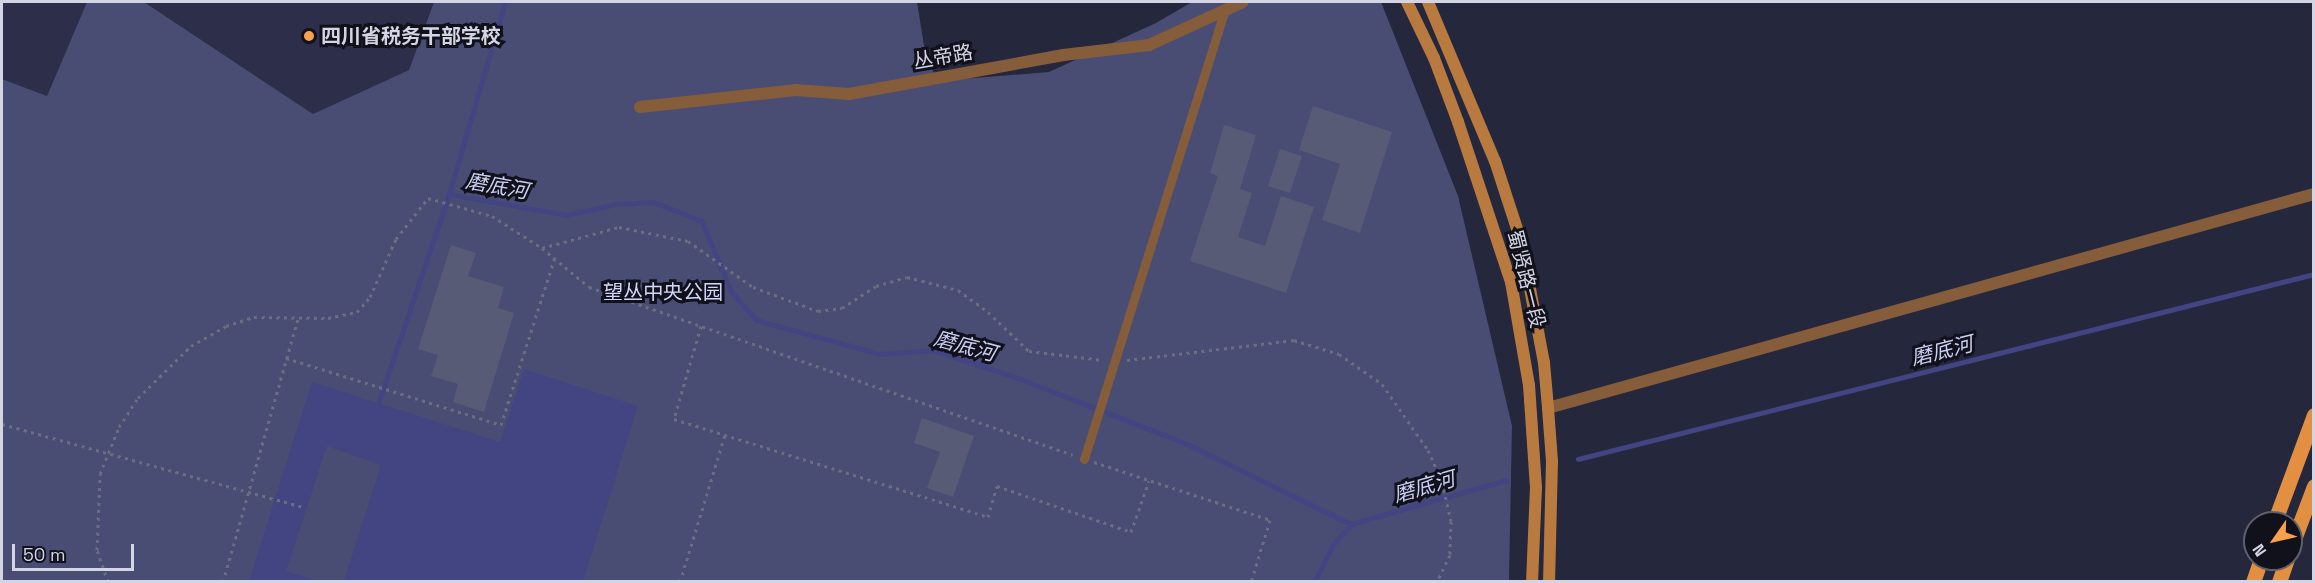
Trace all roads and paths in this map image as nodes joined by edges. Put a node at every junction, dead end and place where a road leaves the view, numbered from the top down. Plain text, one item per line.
1 (1243, 2) edge
2 (1407, 2) edge
3 (1428, 2) edge
4 (1224, 12) junction
5 (640, 107) dead end
6 (2313, 194) edge
7 (542, 248) junction
8 (555, 257) junction
9 (298, 317) junction
10 (701, 326) junction
11 (286, 358) junction
12 (1106, 360) dead end
13 (1118, 360) dead end
14 (1548, 408) junction
15 (2313, 415) edge
16 (2, 424) edge
17 (725, 435) junction
18 (108, 454) junction
19 (1084, 459) junction
20 (1149, 481) junction
21 (2313, 486) edge
22 (249, 492) junction
23 (306, 508) dead end
24 (2278, 511) edge
25 (2303, 514) edge
26 (108, 582) edge
27 (223, 582) edge
28 (680, 582) edge
29 (1251, 582) edge
30 (1437, 582) edge
31 (1532, 582) edge
32 (1549, 582) edge

1 - 4 street, 丛帝路
2 - 31 street, 蜀贤路一段
3 - 14 street, 蜀贤路一段
4 - 5 street, 丛帝路
4 - 19 lane
6 - 14 street
7 - 8 path
7 - 9 path
7 - 12 path
8 - 10 path
8 - 11 path
9 - 11 path
9 - 18 path
10 - 17 path
10 - 19 path
11 - 22 path
13 - 30 path
14 - 32 street, 蜀贤路一段
15 - 24 main road
16 - 18 path
17 - 20 path
17 - 28 path
18 - 22 path
18 - 26 path
19 - 20 path
20 - 29 path
21 - 25 main road
22 - 23 path
22 - 27 path

